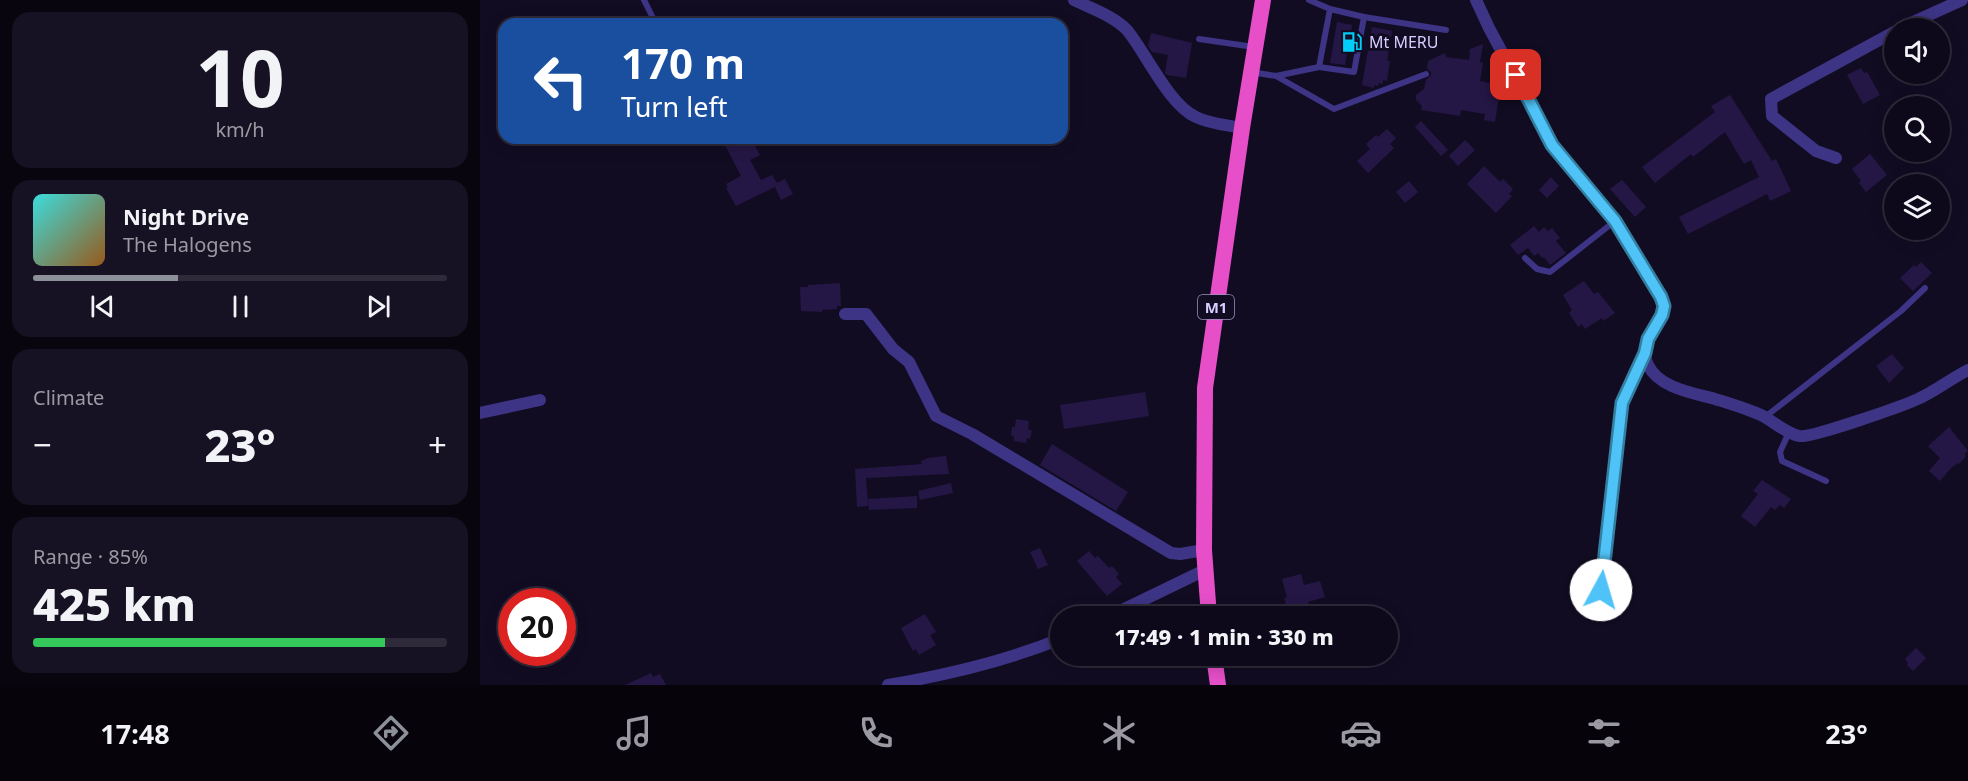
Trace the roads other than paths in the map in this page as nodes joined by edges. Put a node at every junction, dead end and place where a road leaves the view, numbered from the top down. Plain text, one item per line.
1 (644, 0) edge
2 (1074, 0) edge
3 (1263, 0) edge
4 (1309, 0) edge
5 (1476, 0) edge
6 (1962, 0) edge
7 (1330, 9) junction
8 (1364, 17) junction
9 (653, 18) edge
10 (1922, 18) edge
11 (1446, 30) dead end
12 (1884, 37) edge
13 (1199, 39) dead end
14 (1255, 47) junction
15 (1319, 67) junction
16 (1251, 72) junction
17 (1426, 74) dead end
18 (1276, 76) junction
19 (1242, 128) junction
20 (1836, 159) dead end
21 (1615, 221) junction
22 (1526, 258) dead end
23 (1925, 288) dead end
24 (845, 314) dead end
25 (1645, 353) junction
26 (1968, 370) edge
27 (540, 400) dead end
28 (480, 413) edge
29 (1765, 417) junction
30 (1789, 432) junction
31 (1826, 482) dead end
32 (1204, 550) junction
33 (1205, 570) junction
34 (1601, 590) dead end
35 (1131, 606) edge
36 (1208, 606) edge
37 (1050, 642) edge
38 (1215, 666) edge
39 (888, 685) edge
40 (1218, 685) edge

1 - 9 lane
2 - 19 street
3 - 14 highway, M1
4 - 7 lane
5 - 21 street
6 - 10 street
7 - 8 lane
7 - 15 lane
8 - 11 lane
8 - 15 lane
12 - 20 street
13 - 14 lane
14 - 16 highway, M1
15 - 18 lane
16 - 18 lane
16 - 19 highway, M1
17 - 18 lane
19 - 32 highway, M1
21 - 22 lane
21 - 25 street
23 - 29 lane
24 - 32 street
25 - 29 street
25 - 34 lane
26 - 30 street
27 - 28 street
29 - 30 street
30 - 31 lane
32 - 33 highway, M1
33 - 35 street
33 - 36 highway, M1
37 - 39 street
38 - 40 highway

